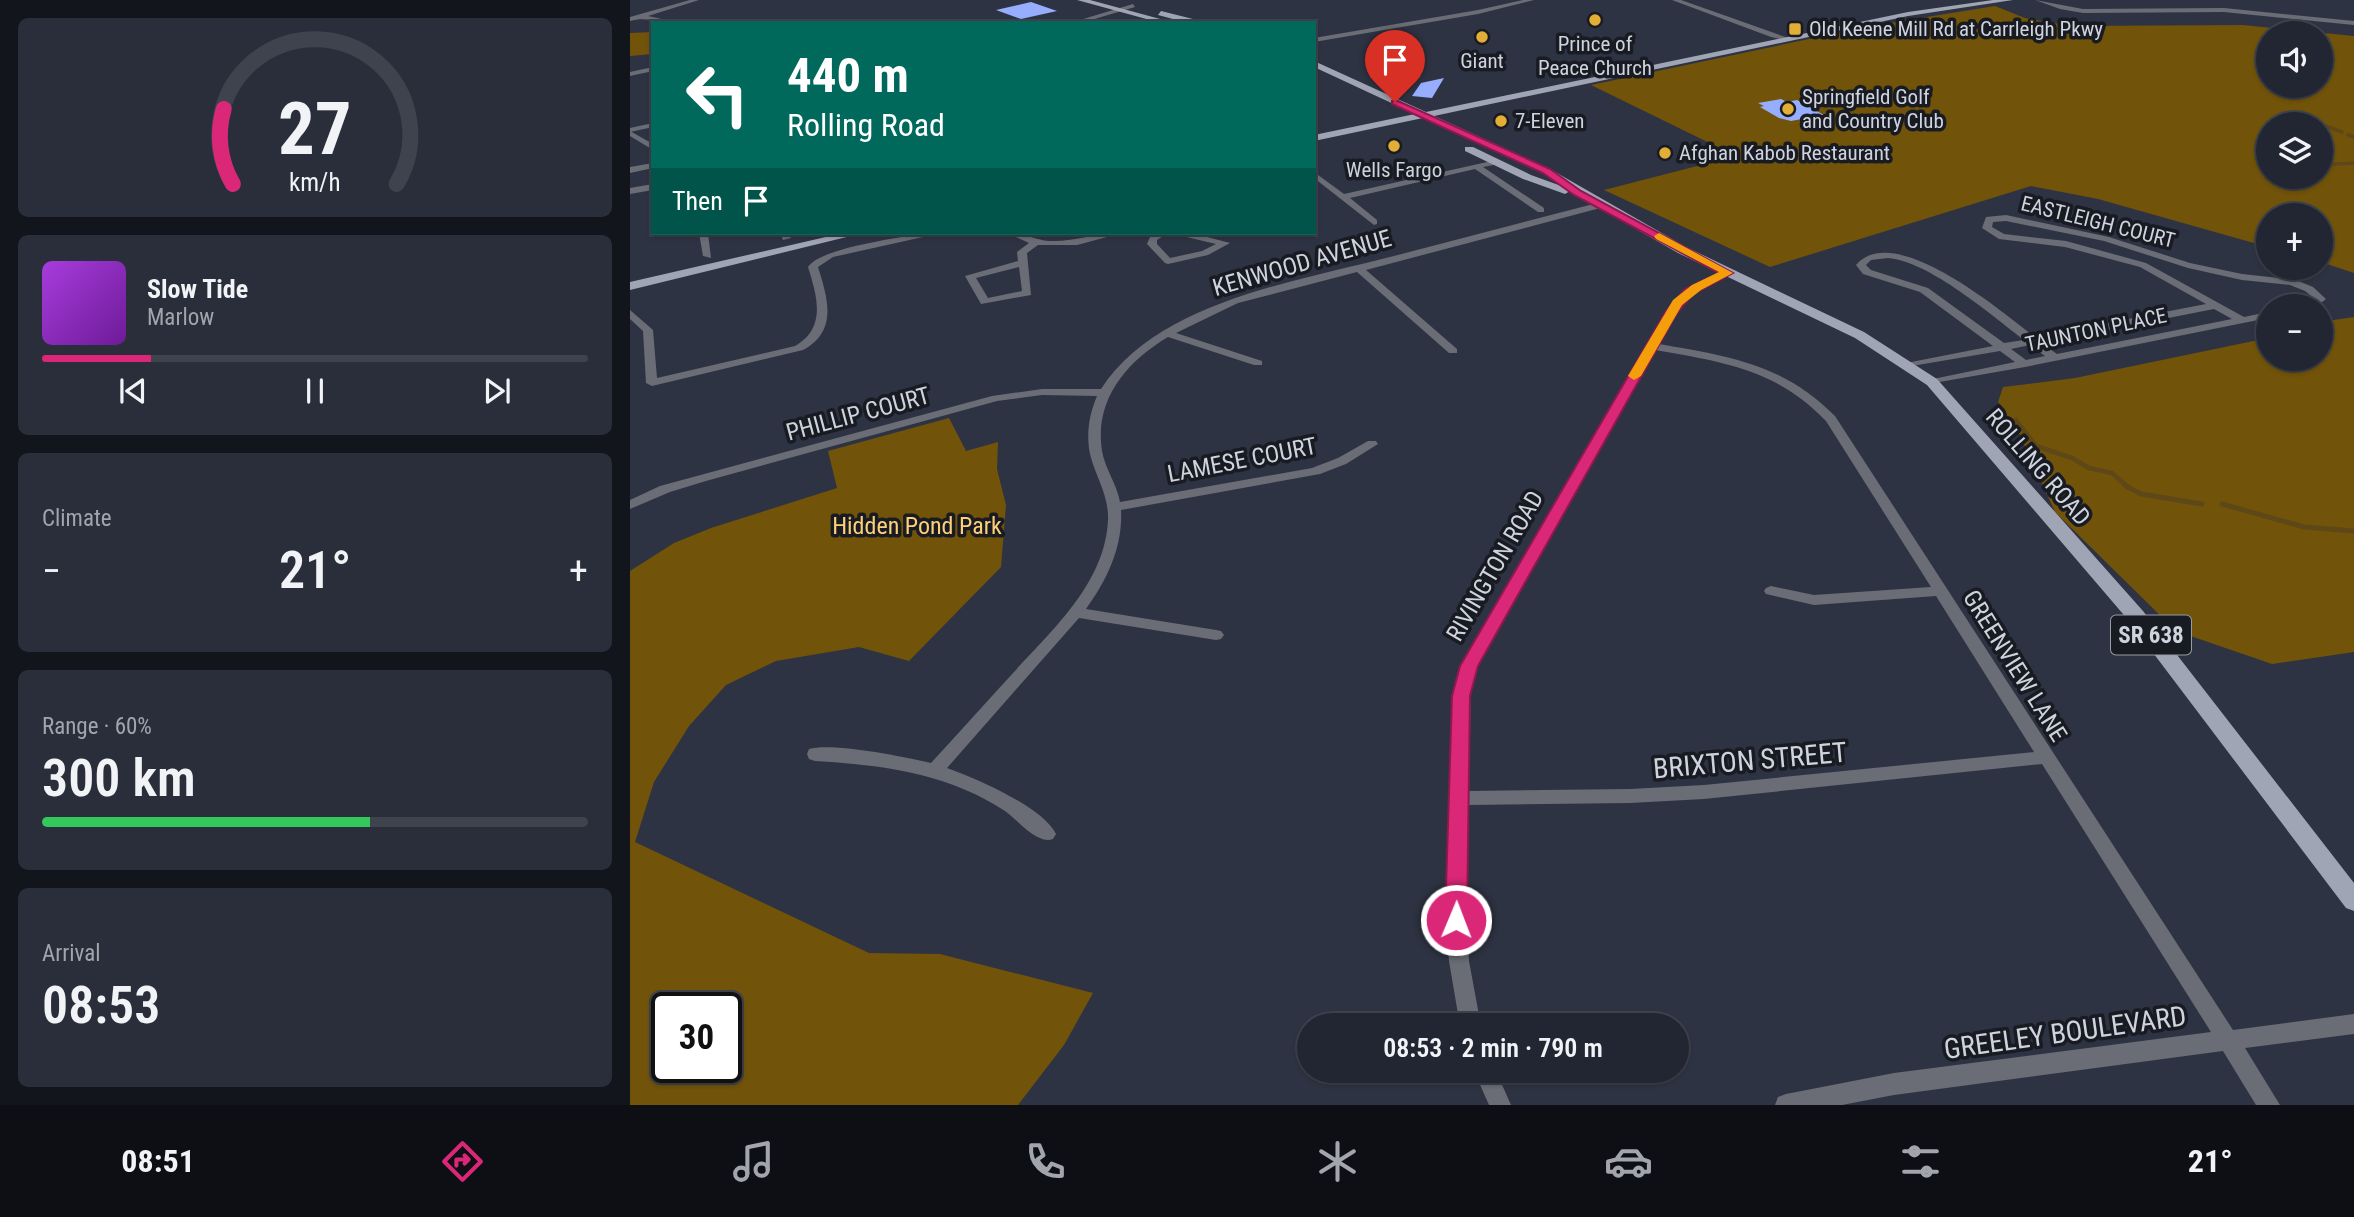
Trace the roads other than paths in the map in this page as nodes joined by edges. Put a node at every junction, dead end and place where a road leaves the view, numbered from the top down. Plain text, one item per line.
1 (696, 0) edge
2 (1081, 0) edge
3 (1108, 0) edge
4 (1531, 0) edge
5 (1675, 0) edge
6 (1691, 0) edge
7 (1970, 0) edge
8 (2009, 0) edge
9 (2038, 0) edge
10 (1133, 6) junction
11 (1124, 10) junction
12 (640, 16) junction
13 (630, 19) edge
14 (666, 21) edge
15 (1081, 21) edge
16 (1164, 21) edge
17 (1190, 21) edge
18 (2354, 23) edge
19 (1781, 37) junction
20 (1316, 40) edge
21 (1316, 65) edge
22 (651, 69) edge
23 (630, 74) edge
24 (1316, 76) edge
25 (1387, 98) junction
26 (1469, 102) junction
27 (1395, 112) junction
28 (1424, 114) junction
29 (651, 126) edge
30 (1316, 129) edge
31 (630, 131) edge
32 (1461, 132) junction
33 (1316, 137) edge
34 (1445, 137) dead end
35 (1456, 143) dead end
36 (651, 147) edge
37 (1496, 162) junction
38 (651, 165) edge
39 (1475, 166) junction
40 (630, 170) edge
41 (1316, 176) edge
42 (651, 187) edge
43 (630, 191) edge
44 (1578, 193) junction
45 (1343, 197) junction
46 (1601, 205) junction
47 (1541, 210) dead end
48 (1374, 222) dead end
49 (703, 235) edge
50 (785, 235) edge
51 (848, 235) edge
52 (926, 235) edge
53 (1017, 235) edge
54 (1108, 235) edge
55 (1160, 235) edge
56 (1190, 235) edge
57 (1036, 242) junction
58 (708, 256) junction
59 (1024, 264) junction
60 (1358, 268) junction
61 (1728, 273) junction
62 (630, 274) edge
63 (630, 286) edge
64 (2315, 294) edge
65 (2217, 305) junction
66 (630, 313) edge
67 (2256, 317) edge
68 (2242, 320) junction
69 (1166, 333) junction
70 (2031, 340) junction
71 (1652, 346) junction
72 (2002, 346) junction
73 (1453, 351) dead end
74 (2055, 358) junction
75 (1258, 363) dead end
76 (1910, 365) junction
77 (2025, 365) junction
78 (1932, 382) junction
79 (1103, 393) junction
80 (1372, 444) dead end
81 (630, 505) edge
82 (1115, 507) junction
83 (1771, 591) dead end
84 (1940, 591) junction
85 (1076, 612) junction
86 (1216, 635) dead end
87 (815, 754) dead end
88 (2046, 757) junction
89 (936, 769) junction
90 (1458, 798) junction
91 (1047, 834) dead end
92 (2354, 901) edge
93 (1469, 1013) edge
94 (2354, 1024) edge
95 (2227, 1040) junction
96 (1490, 1083) edge
97 (1500, 1105) edge
98 (1786, 1105) edge
99 (2269, 1105) edge

1 - 12 street
2 - 11 main road
3 - 10 main road
4 - 20 street
5 - 19 street
6 - 19 street
7 - 19 main road
8 - 19 main road
9 - 18 street
10 - 11 street
10 - 17 main road
11 - 15 street
11 - 16 main road
12 - 13 street
12 - 14 street
19 - 26 main road
19 - 26 main road
21 - 25 main road
22 - 23 street
24 - 27 main road
25 - 26 main road
25 - 27 main road
26 - 27 main road
26 - 28 main road
26 - 32 main road
27 - 28 main road
27 - 30 main road
27 - 33 main road
27 - 34 main road
28 - 32 main road, ROLLING ROAD / SR 638
29 - 31 street
31 - 36 street
32 - 44 main road, ROLLING ROAD / SR 638
35 - 37 main road, ROLLING ROAD / SR 638
37 - 39 street
37 - 44 main road, ROLLING ROAD / SR 638
38 - 40 street
39 - 45 street
39 - 47 street
41 - 45 street
42 - 43 street
44 - 46 main road, ROLLING ROAD / SR 638
45 - 48 street
46 - 60 street, KENWOOD AVENUE
46 - 61 main road, ROLLING ROAD / SR 638
49 - 58 street
50 - 58 main road
51 - 63 main road
52 - 66 street
53 - 57 street
54 - 57 street
55 - 56 street
57 - 59 street
58 - 62 main road
59 - 59 street
60 - 69 street, KENWOOD AVENUE
60 - 73 street
61 - 71 street, RIVINGTON ROAD
61 - 76 main road, ROLLING ROAD / SR 638
64 - 65 street, EASTLEIGH COURT
65 - 68 street, EASTLEIGH COURT
65 - 70 street, TAUNTON PLACE
67 - 68 street, TAUNTON PLACE
68 - 74 street, TAUNTON PLACE
69 - 75 street
69 - 79 street, KENWOOD AVENUE
70 - 72 street, TAUNTON PLACE
70 - 72 street
70 - 74 street
71 - 84 street, GREENVIEW LANE
71 - 90 street, RIVINGTON ROAD
72 - 76 street, TAUNTON PLACE
72 - 77 street
74 - 77 street, TAUNTON PLACE
76 - 78 main road, ROLLING ROAD / SR 638
77 - 78 street, TAUNTON PLACE
78 - 92 main road, ROLLING ROAD / SR 638
79 - 81 street, PHILLIP COURT
79 - 82 street, KENWOOD AVENUE
80 - 82 street, LAMESE COURT
82 - 85 street, KENWOOD AVENUE
83 - 84 street
84 - 88 street, GREENVIEW LANE
85 - 86 street
85 - 89 street, KENWOOD AVENUE
87 - 89 street
88 - 90 street, BRIXTON STREET
88 - 95 street, GREENVIEW LANE
89 - 91 street
90 - 93 street, RIVINGTON ROAD
94 - 95 street, GREELEY BOULEVARD
95 - 98 street, GREELEY BOULEVARD
95 - 99 street, GREENVIEW LANE
96 - 97 street

